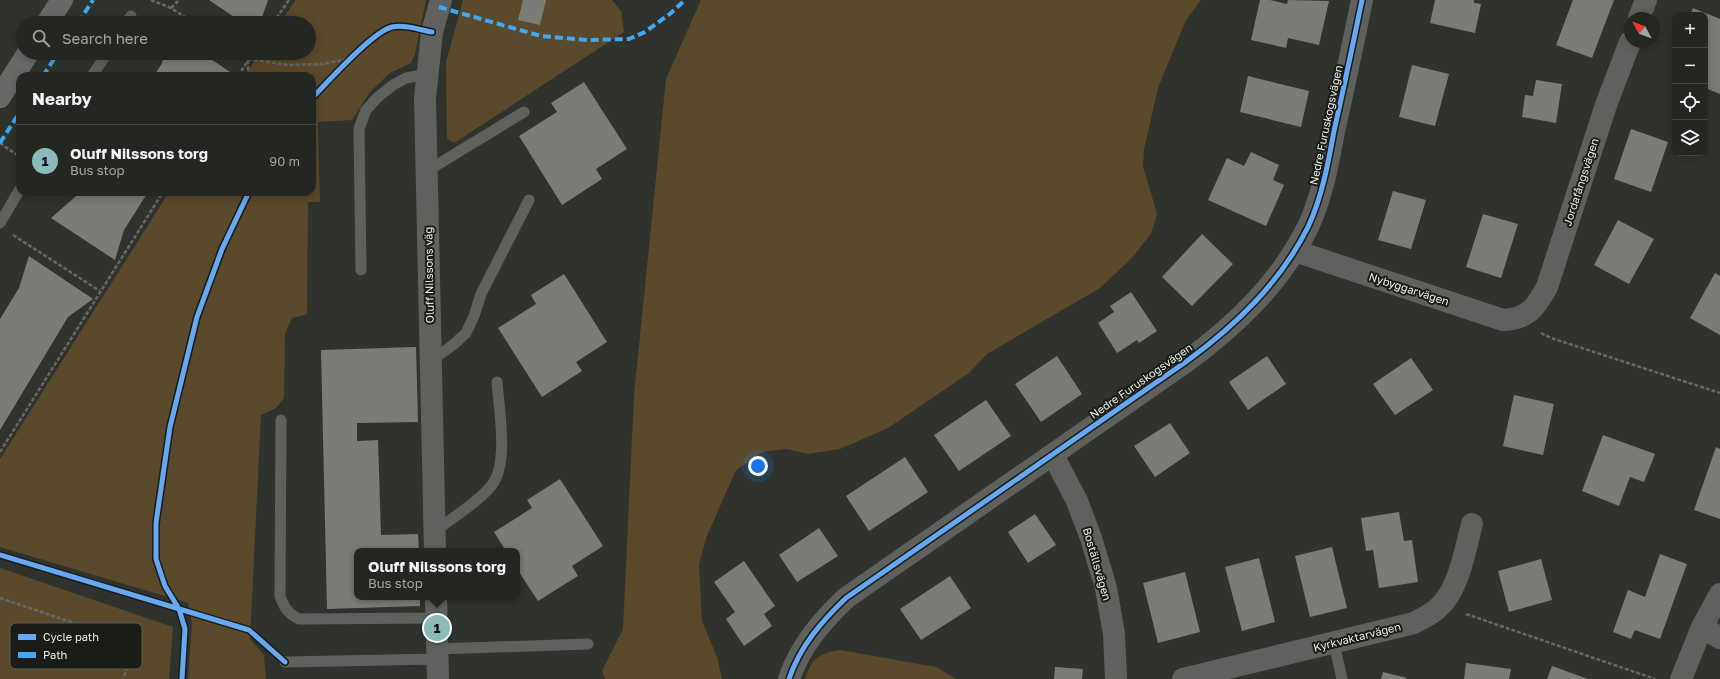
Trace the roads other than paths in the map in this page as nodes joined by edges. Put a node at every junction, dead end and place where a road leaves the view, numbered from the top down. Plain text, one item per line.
1 (62, 0) edge
2 (441, 0) edge
3 (1362, 0) edge
4 (1646, 0) edge
5 (1641, 12) edge
6 (52, 16) edge
7 (1628, 48) edge
8 (24, 60) edge
9 (102, 60) edge
10 (95, 72) edge
11 (428, 74) junction
12 (0, 97) edge
13 (524, 112) dead end
14 (427, 171) junction
15 (17, 196) edge
16 (529, 200) dead end
17 (3, 227) edge
18 (1295, 251) junction
19 (361, 270) dead end
20 (1519, 318) joint
21 (432, 360) junction
22 (497, 382) dead end
23 (281, 420) dead end
24 (1053, 455) junction
25 (1472, 524) dead end
26 (435, 541) edge
27 (1720, 594) edge
28 (436, 600) edge
29 (437, 618) junction
30 (1711, 633) edge
31 (1334, 643) junction
32 (588, 644) dead end
33 (285, 662) dead end
34 (438, 662) edge
35 (789, 679) edge
36 (1116, 679) edge
37 (1183, 679) edge
38 (1342, 679) edge
39 (1681, 679) edge

1 - 6 street
2 - 11 street, Oluff Nilssons väg
3 - 18 street, Nedre Furuskogsvägen
4 - 5 street
7 - 20 street, Jordafångsvägen
8 - 12 street
9 - 10 lane
11 - 14 street, Oluff Nilssons väg
11 - 19 lane
13 - 14 lane
14 - 21 street, Oluff Nilssons väg
15 - 17 lane
16 - 21 lane
18 - 20 street, Nybyggarvägen
18 - 24 street, Nedre Furuskogsvägen
21 - 26 street, Oluff Nilssons väg
22 - 26 lane
23 - 29 lane
24 - 35 street, Nedre Furuskogsvägen
24 - 36 street, Boställsvägen
25 - 31 street, Kyrkvaktarvägen
27 - 30 street
28 - 29 street
29 - 34 street
30 - 39 street
31 - 37 street, Kyrkvaktarvägen
31 - 38 lane
32 - 34 lane
33 - 34 lane

